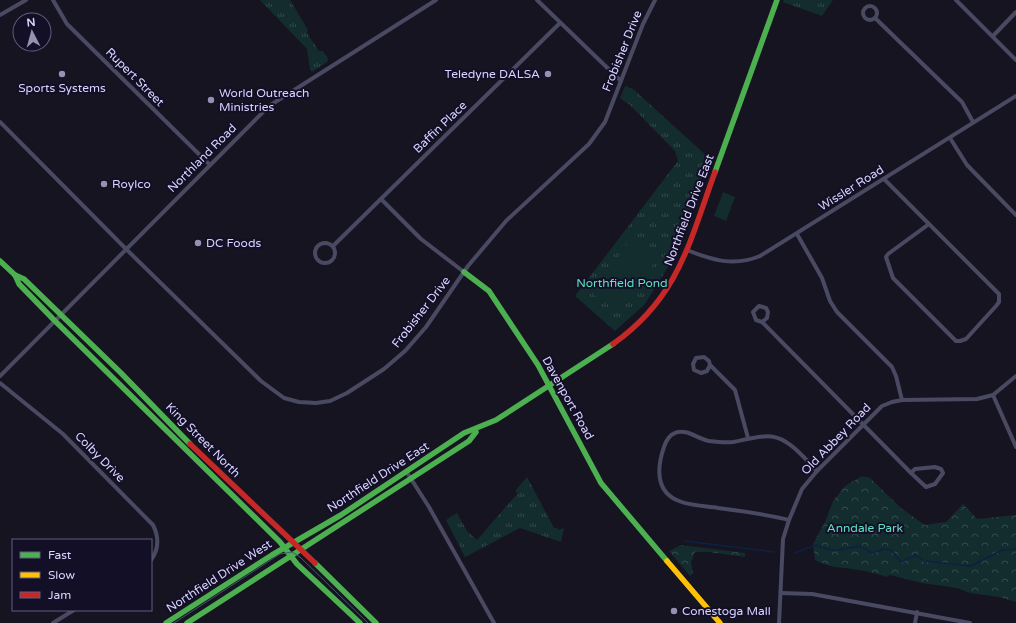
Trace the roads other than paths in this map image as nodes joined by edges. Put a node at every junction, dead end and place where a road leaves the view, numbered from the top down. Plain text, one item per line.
1 (26, 0) edge
2 (53, 0) edge
3 (436, 0) edge
4 (537, 0) edge
5 (655, 0) edge
6 (777, 0) edge
7 (956, 0) edge
8 (1016, 12) edge
9 (0, 15) edge
10 (875, 18) dead end
11 (560, 23) junction
12 (993, 36) junction
13 (1016, 60) edge
14 (621, 81) junction
15 (1016, 96) edge
16 (0, 122) edge
17 (973, 122) junction
18 (950, 138) junction
19 (209, 164) junction
20 (884, 179) junction
21 (381, 199) junction
22 (1016, 215) edge
23 (929, 224) junction
24 (797, 234) junction
25 (332, 246) junction
26 (126, 249) junction
27 (687, 250) junction
28 (0, 261) edge
29 (464, 272) junction
30 (15, 275) junction
31 (60, 314) junction
32 (54, 320) junction
33 (762, 322) dead end
34 (710, 365) junction
35 (0, 376) edge
36 (1016, 376) edge
37 (0, 383) edge
38 (548, 385) junction
39 (993, 395) junction
40 (902, 400) junction
41 (862, 425) junction
42 (476, 432) junction
43 (748, 438) junction
44 (1016, 447) edge
45 (406, 471) junction
46 (817, 471) junction
47 (911, 473) junction
48 (411, 478) junction
49 (789, 520) junction
50 (294, 543) junction
51 (284, 547) junction
52 (301, 550) junction
53 (291, 556) junction
54 (152, 559) edge
55 (781, 593) junction
56 (72, 611) edge
57 (917, 612) junction
58 (53, 623) edge
59 (166, 623) edge
60 (187, 623) edge
61 (360, 623) edge
62 (376, 623) edge
63 (494, 623) edge
64 (720, 623) edge
65 (779, 623) edge
66 (915, 623) edge
67 (970, 623) edge

1 - 9 street
2 - 19 street, Rupert Street
3 - 19 street, Northland Road
4 - 11 street
5 - 14 street, Frobisher Drive
6 - 27 main road, Northfield Drive East
7 - 12 street
8 - 12 street
10 - 17 street
11 - 14 street
11 - 21 street, Baffin Place
12 - 13 street
14 - 29 street, Frobisher Drive
15 - 17 street, Wissler Road
16 - 26 street, Frobisher Drive
17 - 18 street, Wissler Road
18 - 20 street, Wissler Road
18 - 22 street
19 - 26 street, Northland Road
20 - 23 street
20 - 24 street, Wissler Road
21 - 25 street, Baffin Place
21 - 29 street, Davenport Road
23 - 23 street
24 - 27 street, Wissler Road
24 - 40 street
25 - 25 street, Baffin Place
26 - 29 street, Frobisher Drive
26 - 31 street, Northland Road
27 - 38 main road, Northfield Drive East
28 - 30 main road, King Street North
29 - 38 main road, Davenport Road
30 - 31 main road, King Street North
30 - 32 main road, King Street North
31 - 32 street, Northland Road
31 - 50 main road, King Street North
32 - 35 street, Northland Road
32 - 51 main road, King Street North
33 - 41 street
34 - 34 street
34 - 43 street
36 - 39 street, Old Abbey Road
37 - 54 street, Colby Drive
38 - 42 main road, Northfield Drive East
38 - 64 main road, Davenport Road
39 - 40 street, Old Abbey Road
39 - 44 street
40 - 41 street, Old Abbey Road
41 - 46 street, Old Abbey Road
41 - 47 street
42 - 45 main road, Northfield Drive East
42 - 48 main road, Northfield Drive East
43 - 46 street
43 - 49 street
45 - 48 street
45 - 50 main road, Northfield Drive East
46 - 49 street, Old Abbey Road
47 - 47 street
48 - 52 main road, Northfield Drive East
48 - 63 street
49 - 55 street, Old Abbey Road
50 - 51 main road, Northfield Drive East
50 - 52 main road, King Street North
51 - 53 main road, King Street North
51 - 59 main road, Northfield Drive West
52 - 53 main road, Northfield Drive East
52 - 62 main road, King Street North
53 - 60 main road, Northfield Drive West
53 - 61 main road, King Street North
55 - 57 street
55 - 65 street, Old Abbey Road
56 - 58 street
57 - 66 street
57 - 67 street

